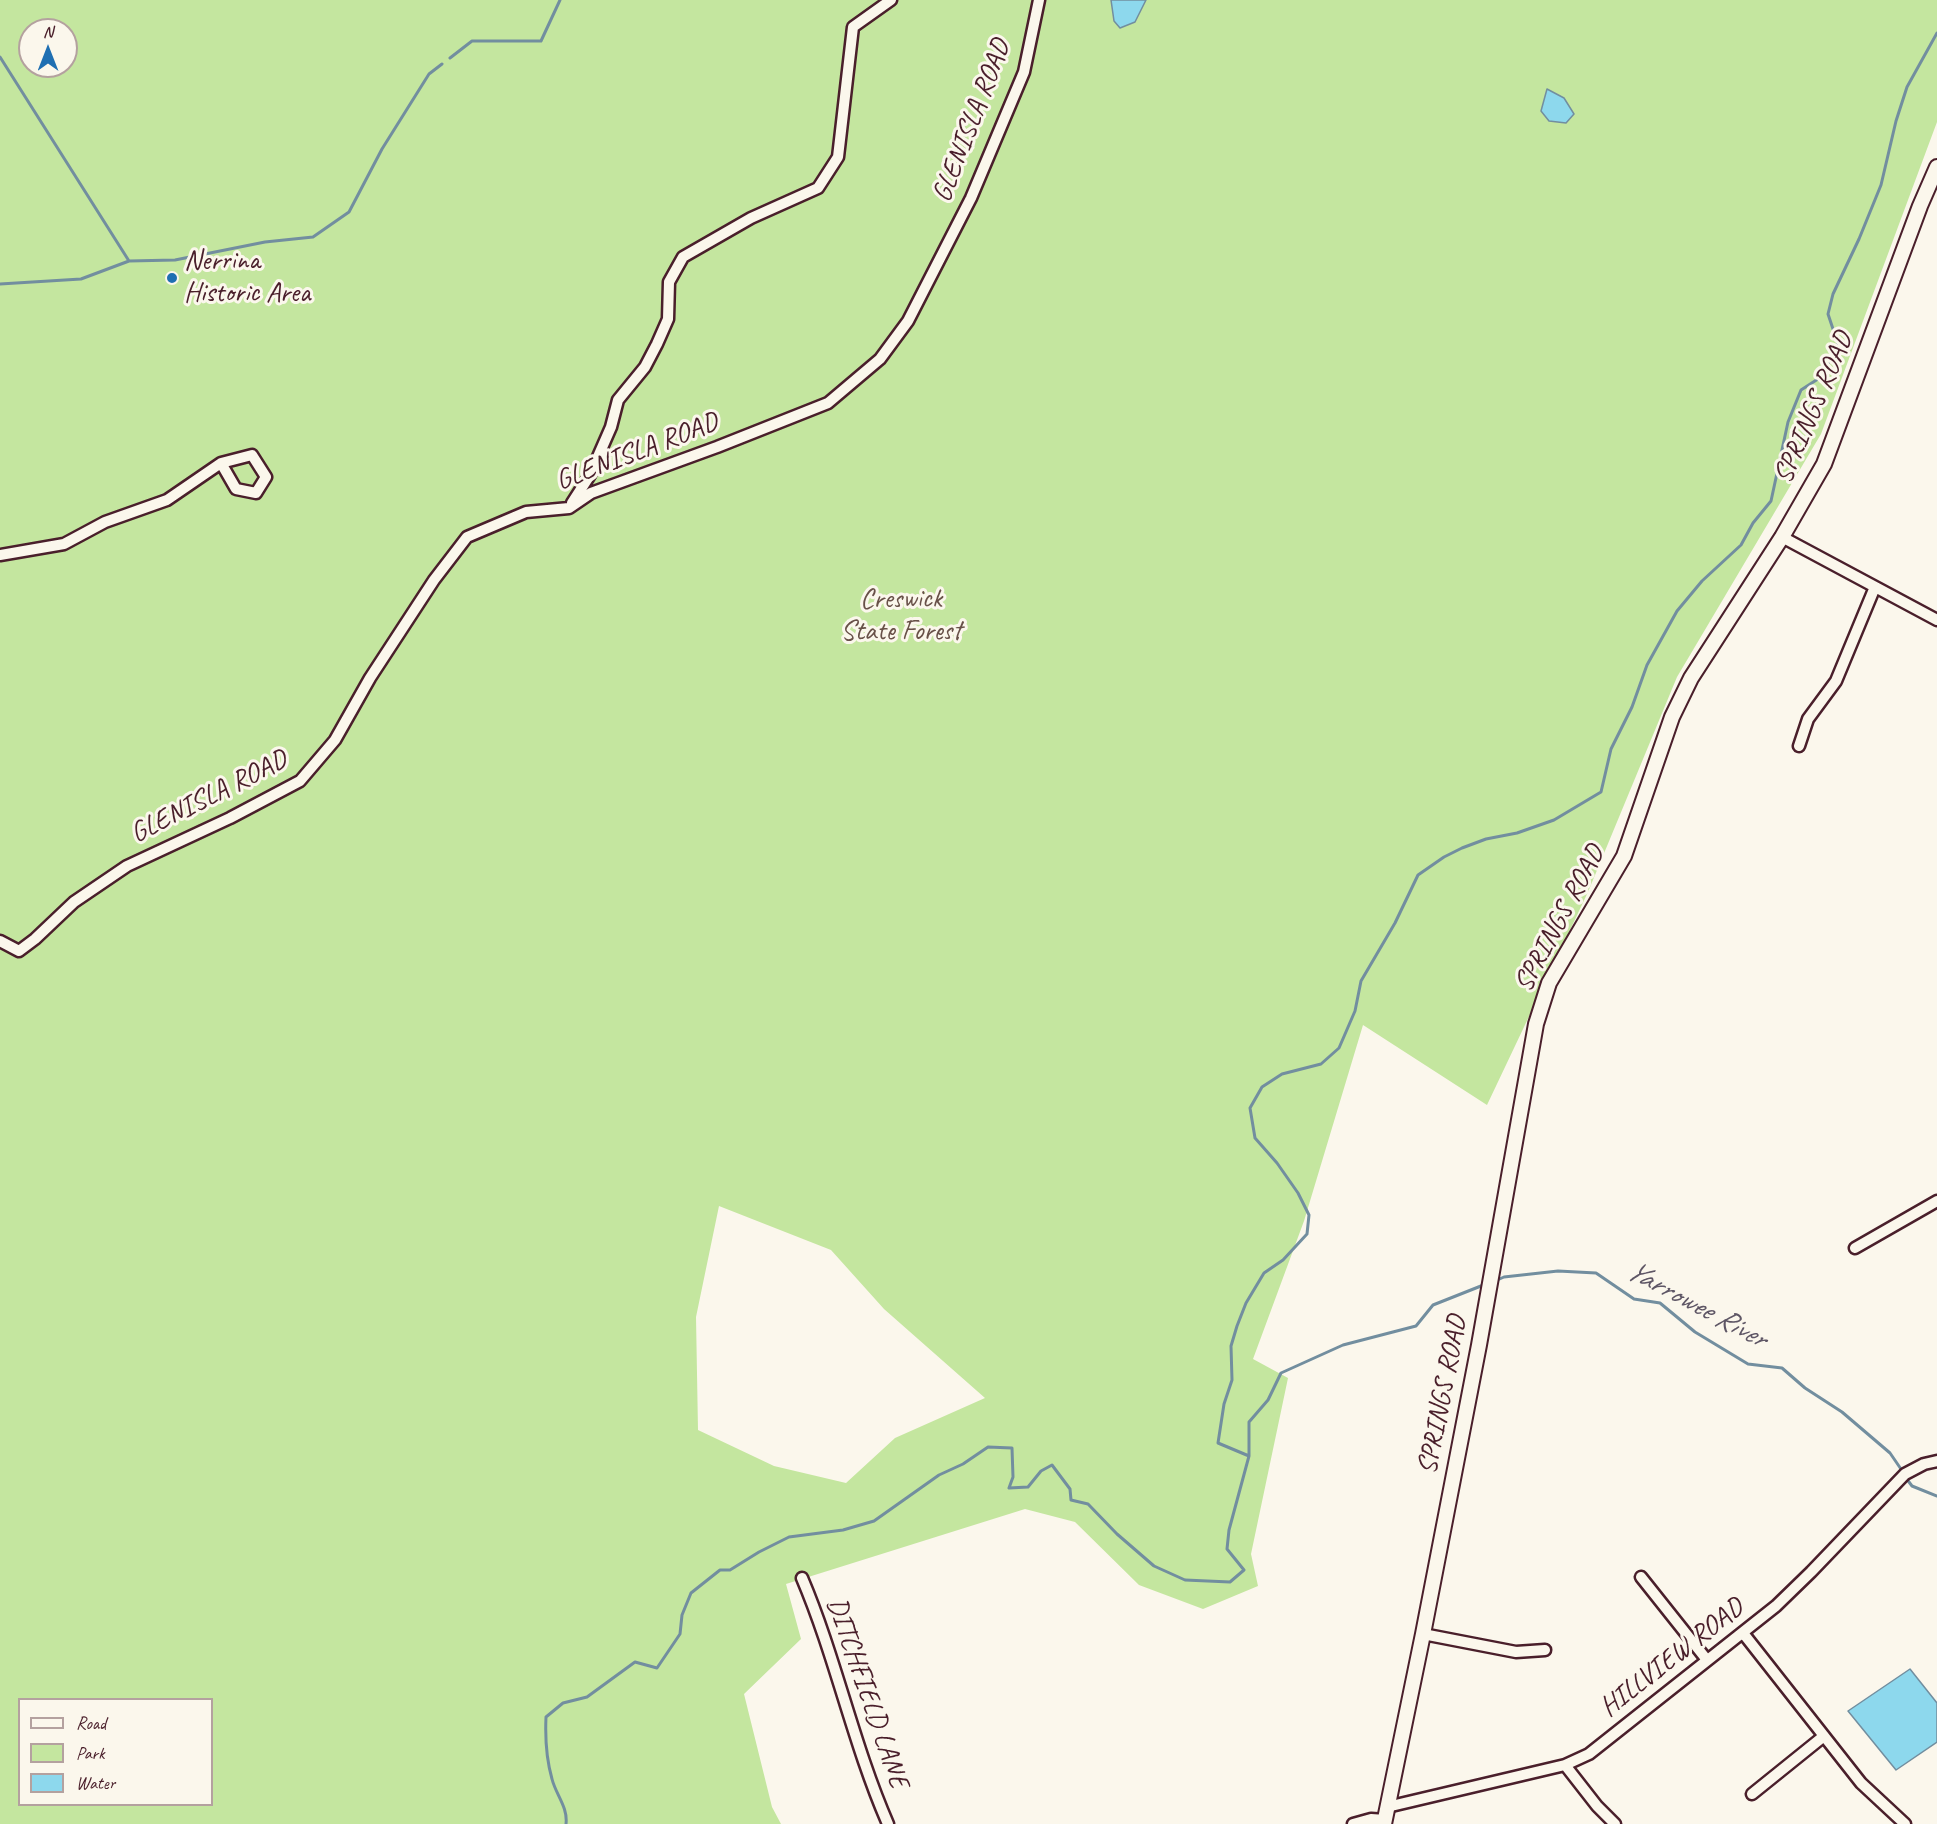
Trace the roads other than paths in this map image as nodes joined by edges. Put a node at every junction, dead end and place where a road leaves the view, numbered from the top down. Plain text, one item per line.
1 (891, 0) edge
2 (1039, 0) edge
3 (1937, 167) edge
4 (221, 463) dead end
5 (569, 508) junction
6 (1782, 537) junction
7 (0, 555) edge
8 (1875, 587) junction
9 (1937, 620) edge
10 (1800, 746) dead end
11 (0, 941) edge
12 (1937, 1202) edge
13 (1855, 1248) dead end
14 (1937, 1461) edge
15 (1641, 1577) dead end
16 (802, 1578) dead end
17 (1743, 1633) junction
18 (1423, 1634) junction
19 (1545, 1650) dead end
20 (1707, 1660) junction
21 (1824, 1736) junction
22 (1565, 1765) junction
23 (1752, 1794) dead end
24 (1385, 1817) edge
25 (888, 1824) edge
26 (1353, 1824) edge
27 (1615, 1824) edge
28 (1905, 1824) edge

1 - 5 street
2 - 5 street, GLENISLA ROAD
3 - 6 street, SPRINGS ROAD
4 - 7 street
5 - 11 street, GLENISLA ROAD
6 - 8 street
6 - 18 street, SPRINGS ROAD
8 - 9 street
8 - 10 street
12 - 13 street
14 - 17 street, HILLVIEW ROAD
15 - 20 street
16 - 25 street, DITCHFIELD LANE
17 - 20 street, HILLVIEW ROAD
17 - 21 street
18 - 19 street
18 - 24 street, SPRINGS ROAD
20 - 22 street, HILLVIEW ROAD
21 - 23 street
21 - 28 street
22 - 24 street, HILLVIEW ROAD
22 - 27 street
24 - 26 street, HILLVIEW ROAD

